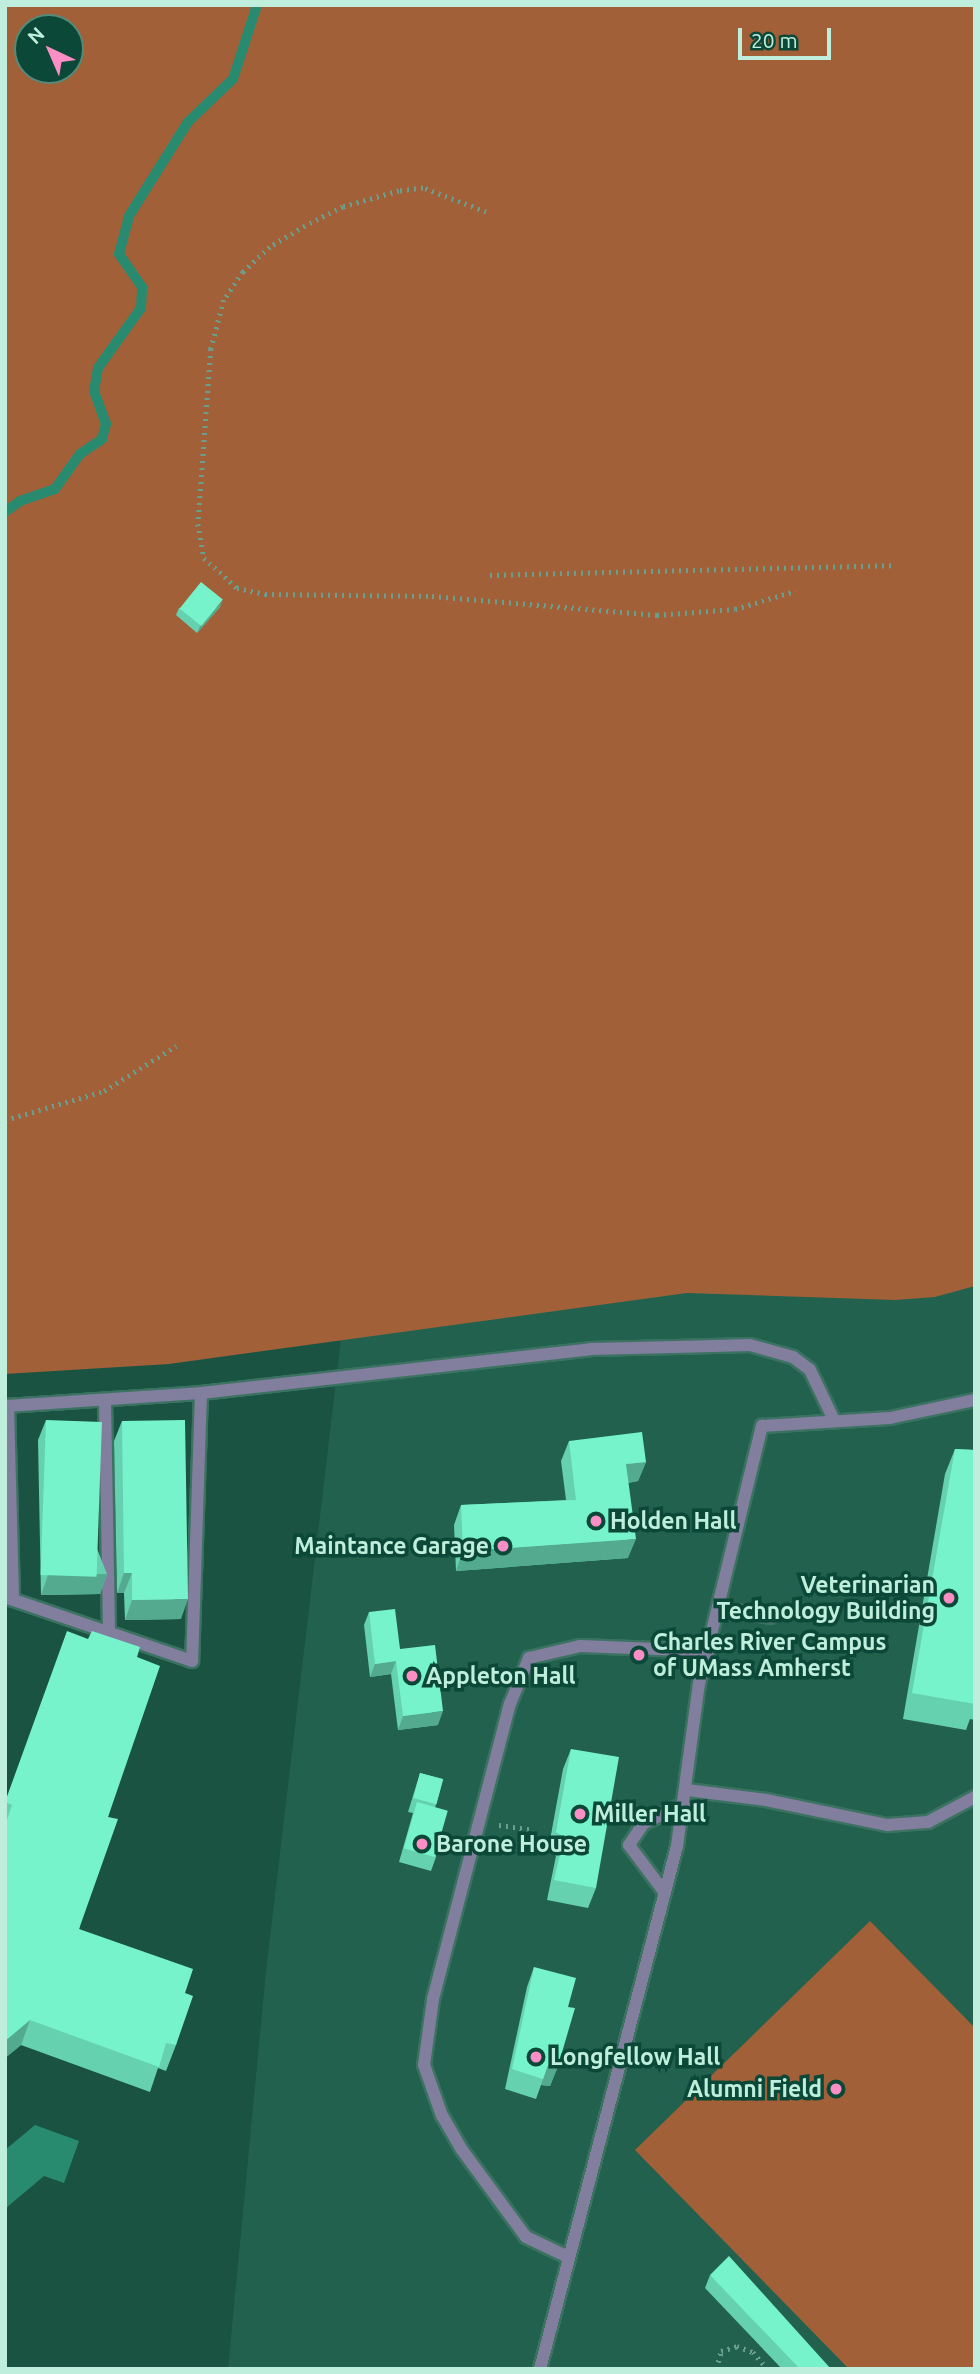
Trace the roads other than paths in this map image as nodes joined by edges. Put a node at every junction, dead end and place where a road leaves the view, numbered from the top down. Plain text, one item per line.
1 (201, 1393) junction
2 (105, 1399) junction
3 (975, 1400) edge
4 (7, 1406) edge
5 (834, 1420) junction
6 (9, 1598) edge
7 (720, 1608) junction
8 (770, 1616) dead end
9 (108, 1632) junction
10 (708, 1651) junction
11 (687, 1790) junction
12 (975, 1797) edge
13 (684, 1804) junction
14 (665, 1893) junction
15 (568, 2258) junction
16 (540, 2369) edge

1 - 2 lane
1 - 5 lane
1 - 9 lane
2 - 4 lane
2 - 9 lane
3 - 5 lane
4 - 6 lane
5 - 7 lane
6 - 9 lane
7 - 8 lane
7 - 10 lane
10 - 11 lane
10 - 15 lane
11 - 12 lane
11 - 13 lane
13 - 14 lane
13 - 14 lane
14 - 15 lane
15 - 16 lane

